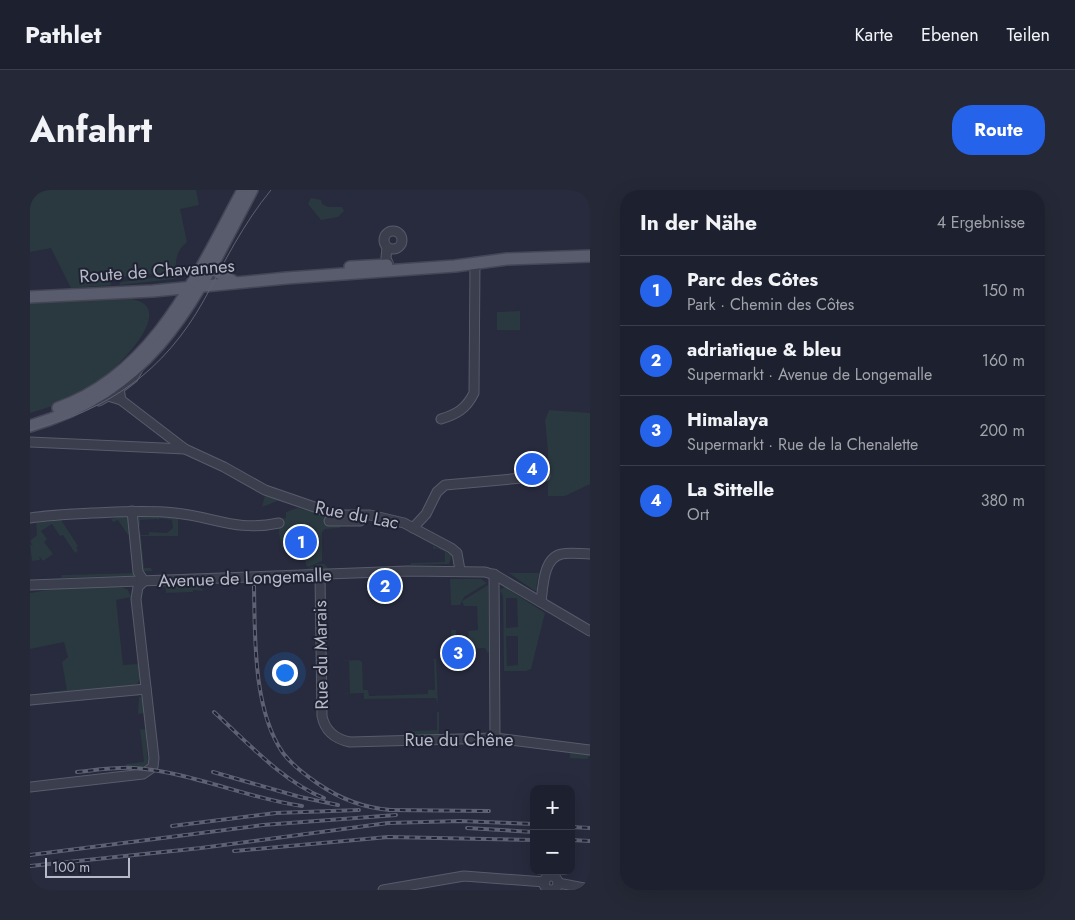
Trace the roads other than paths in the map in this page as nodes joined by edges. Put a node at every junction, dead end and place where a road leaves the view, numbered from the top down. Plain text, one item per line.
1 (243, 190) edge
2 (252, 190) edge
3 (390, 248) dead end
4 (590, 256) edge
5 (214, 261) junction
6 (475, 262) junction
7 (390, 268) junction
8 (234, 282) junction
9 (194, 287) junction
10 (153, 291) junction
11 (30, 297) edge
12 (175, 311) junction
13 (138, 369) junction
14 (121, 400) junction
15 (64, 414) junction
16 (30, 419) edge
17 (441, 419) dead end
18 (30, 426) edge
19 (30, 442) edge
20 (185, 449) junction
21 (545, 476) dead end
22 (132, 511) junction
23 (30, 518) edge
24 (375, 518) junction
25 (329, 521) dead end
26 (279, 523) dead end
27 (413, 528) junction
28 (590, 554) edge
29 (460, 570) junction
30 (138, 572) junction
31 (320, 576) junction
32 (497, 576) junction
33 (123, 581) junction
34 (133, 581) junction
35 (144, 581) junction
36 (30, 586) edge
37 (136, 598) junction
38 (541, 602) junction
39 (590, 631) edge
40 (146, 688) junction
41 (30, 700) edge
42 (329, 732) joint
43 (495, 738) junction
44 (590, 750) edge
45 (30, 787) edge
46 (590, 889) edge
47 (382, 890) edge

1 - 9 main road
2 - 5 main road
3 - 7 street
4 - 6 main road, Route de Chavannes
5 - 8 main road
5 - 9 main road
6 - 7 main road, Route de Chavannes
6 - 17 street
7 - 8 main road, Route de Chavannes
8 - 9 main road, Route de Chavannes
9 - 10 main road, Route de Chavannes
9 - 12 main road
9 - 13 main road
10 - 11 main road, Route de Chavannes
10 - 12 main road
12 - 16 main road
13 - 14 street
13 - 15 main road
14 - 15 street
14 - 20 street, Rue du Lac
15 - 18 main road
19 - 20 street, Rue du Lac
20 - 24 street, Rue du Lac
21 - 27 street
22 - 23 street
22 - 26 street
22 - 30 street
24 - 25 street
24 - 27 street, Rue du Lac
27 - 29 street, Rue du Lac
28 - 38 street
29 - 31 street, Avenue de Longemalle
29 - 32 street
30 - 34 street
30 - 35 street
31 - 35 street, Avenue de Longemalle
31 - 42 street, Rue du Marais
32 - 38 street
32 - 43 street
33 - 34 street, Avenue de Longemalle
33 - 36 street, Avenue de Longemalle
33 - 37 street
34 - 35 street, Avenue de Longemalle
35 - 37 street
37 - 40 street
38 - 39 street
40 - 41 street
40 - 45 street
42 - 43 street, Rue du Chêne
43 - 44 street, Rue du Chêne
46 - 47 street

